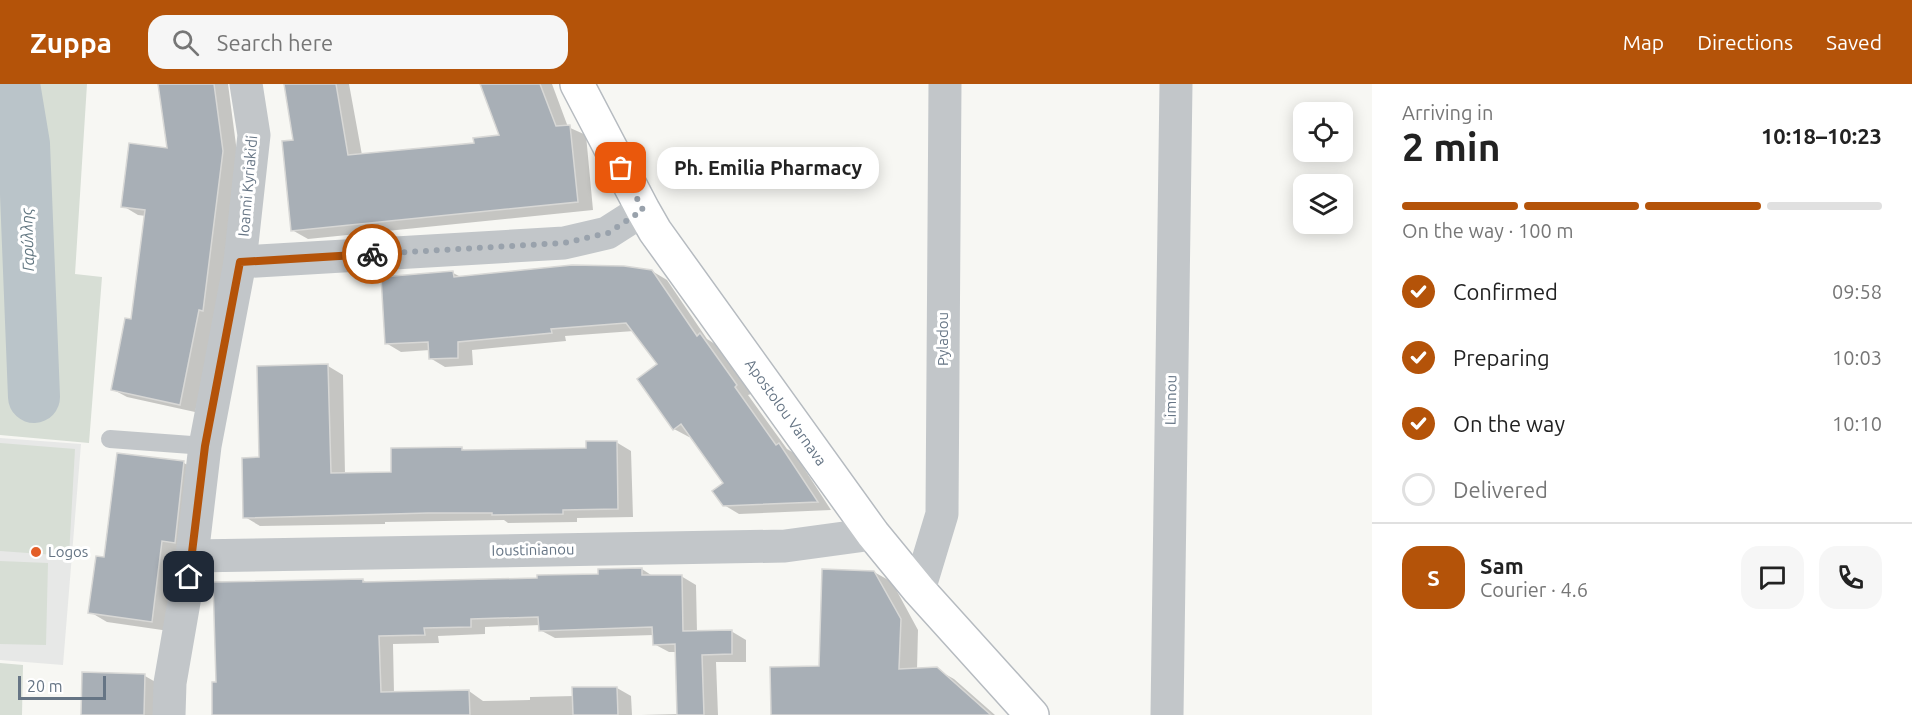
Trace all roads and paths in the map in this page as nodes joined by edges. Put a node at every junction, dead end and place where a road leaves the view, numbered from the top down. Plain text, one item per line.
1 (246, 84) edge
2 (577, 84) edge
3 (945, 84) edge
4 (1176, 84) edge
5 (643, 210) junction
6 (240, 262) junction
7 (110, 439) dead end
8 (205, 446) junction
9 (873, 534) junction
10 (192, 556) junction
11 (919, 590) junction
12 (169, 715) edge
13 (1032, 715) edge
14 (1167, 715) edge

1 - 6 street, Ioanni Kyriakidi
2 - 5 main road, Apostolou Varnava
3 - 11 street, Pyladou
4 - 14 street, Limnou
5 - 6 street
5 - 9 main road, Apostolou Varnava
6 - 8 street, Ioanni Kyriakidi
7 - 8 lane
8 - 10 street, Ioanni Kyriakidi
9 - 10 street, Ioustinianou
9 - 11 main road, Apostolou Varnava
10 - 12 street, Ioanni Kyriakidi
11 - 13 main road, Apostolou Varnava

